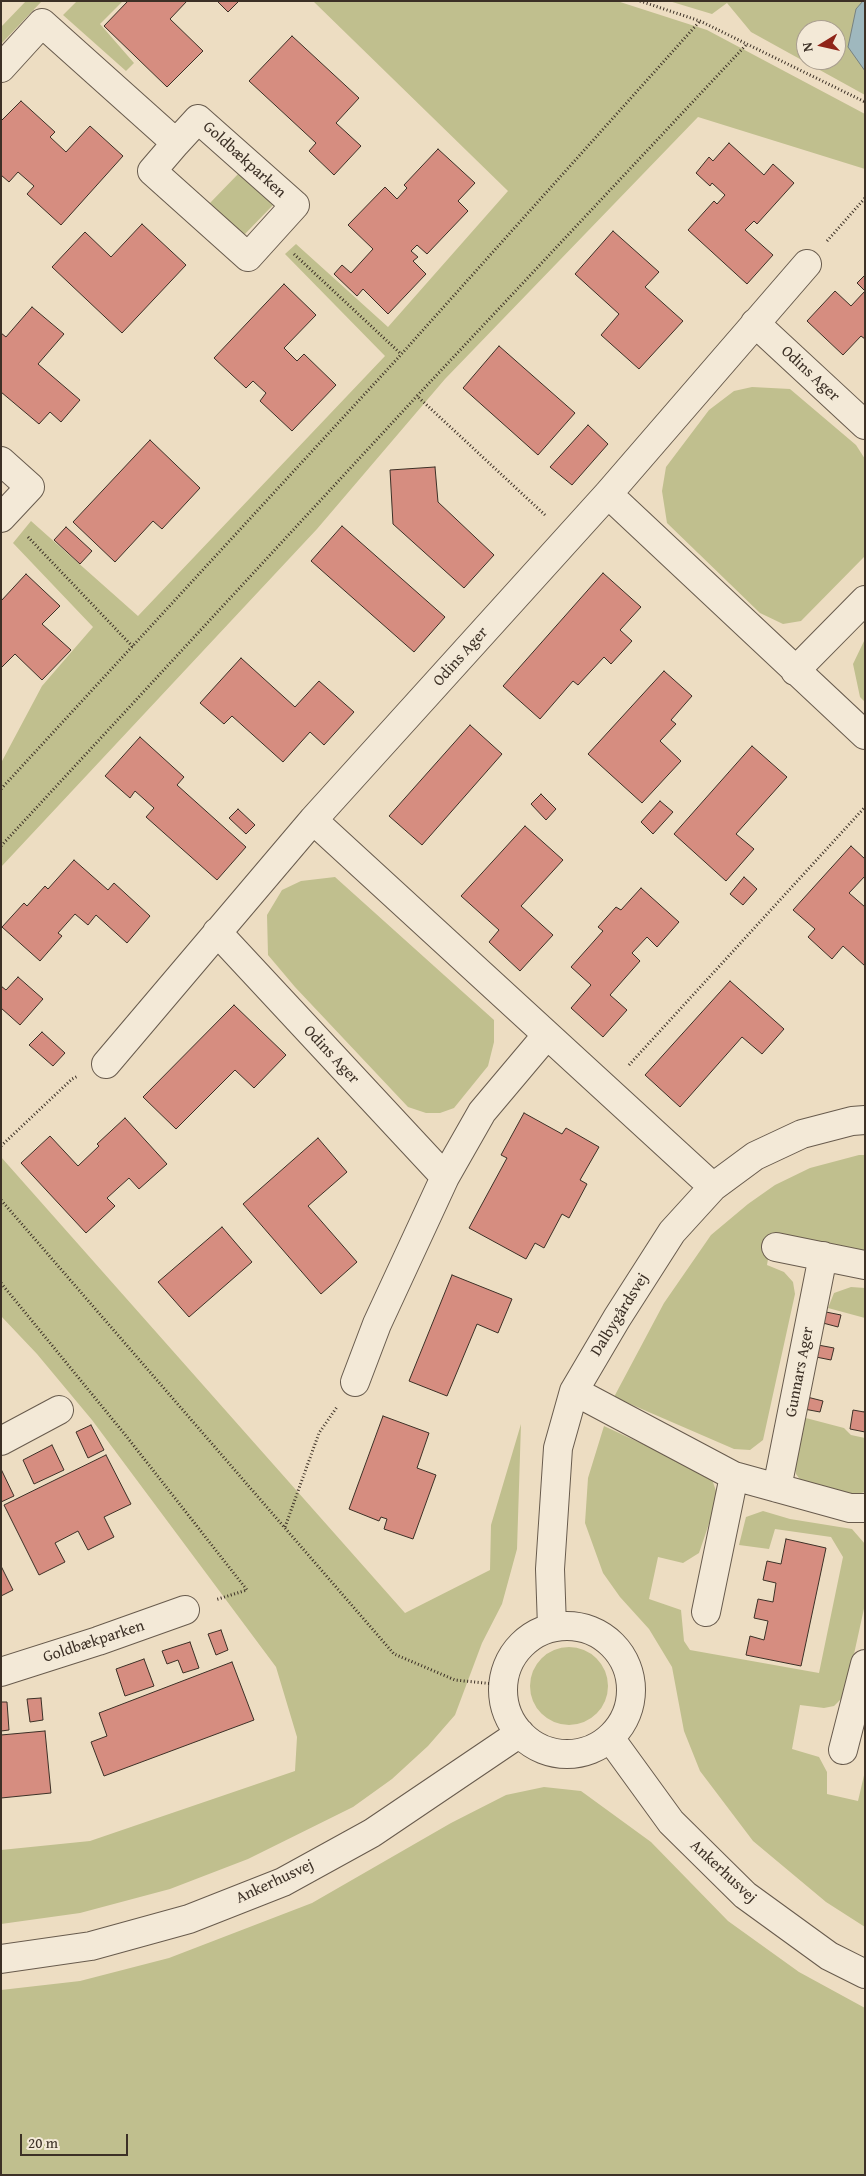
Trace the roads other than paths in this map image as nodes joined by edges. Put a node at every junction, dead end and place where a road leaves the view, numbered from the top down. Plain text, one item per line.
1 (1, 68) edge
2 (176, 144) junction
3 (807, 264) road end
4 (755, 323) junction
5 (865, 425) edge
6 (1, 461) edge
7 (608, 494) junction
8 (3, 516) edge
9 (865, 600) edge
10 (796, 671) junction
11 (865, 735) edge
12 (313, 820) junction
13 (217, 932) junction
14 (546, 1036) junction
15 (106, 1064) road end
16 (865, 1120) edge
17 (446, 1177) junction
18 (713, 1187) junction
19 (776, 1247) dead end
20 (824, 1256) junction
21 (865, 1266) edge
22 (355, 1382) road end
23 (574, 1392) junction
24 (59, 1410) dead end
25 (1, 1442) edge
26 (734, 1476) junction
27 (777, 1488) junction
28 (865, 1508) edge
29 (185, 1610) road end
30 (706, 1612) dead end
31 (552, 1627) junction
32 (865, 1664) edge
33 (1, 1672) edge
34 (520, 1733) junction
35 (610, 1738) junction
36 (843, 1750) dead end
37 (1, 1959) edge
38 (865, 1974) edge

1 - 2 street
2 - 2 street, Goldbækparken
3 - 4 street, Odins Ager
4 - 5 street, Odins Ager
4 - 7 street, Odins Ager
6 - 8 street
7 - 10 street
7 - 12 street, Odins Ager
9 - 10 street
10 - 11 street
12 - 13 street, Odins Ager
12 - 14 street
13 - 15 street, Odins Ager
13 - 17 street, Odins Ager
14 - 17 street
14 - 18 street
16 - 18 street, Dalbygårdsvej
17 - 22 street
18 - 23 street, Dalbygårdsvej
19 - 20 street
20 - 21 street
20 - 27 street, Gunnars Ager
23 - 26 street
23 - 31 street, Dalbygårdsvej
24 - 25 street
26 - 27 street
26 - 30 street
27 - 28 street
29 - 33 street, Goldbækparken
31 - 34 street
31 - 35 street
32 - 36 street
34 - 35 street
34 - 37 street, Ankerhusvej
35 - 38 street, Ankerhusvej

